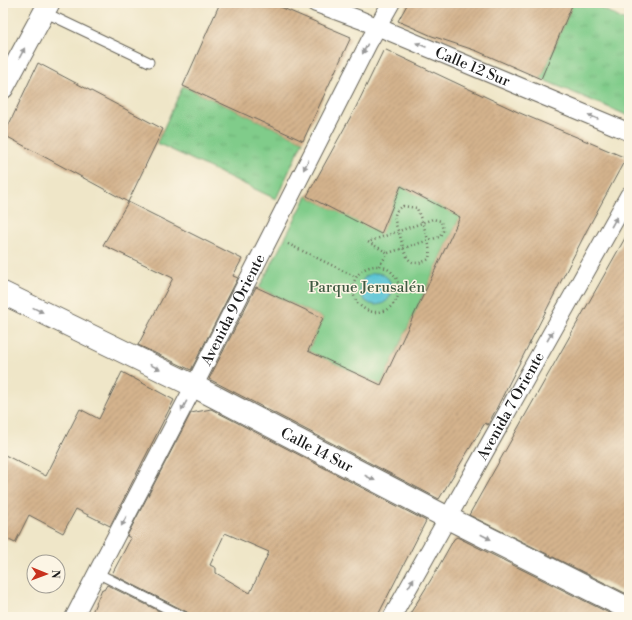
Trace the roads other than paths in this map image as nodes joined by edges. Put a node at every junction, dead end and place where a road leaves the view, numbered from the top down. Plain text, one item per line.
1 (315, 3) edge
2 (391, 3) edge
3 (46, 7) edge
4 (378, 28) junction
5 (149, 62) dead end
6 (3, 88) edge
7 (629, 132) edge
8 (629, 195) edge
9 (3, 293) edge
10 (194, 386) junction
11 (448, 518) junction
12 (97, 573) junction
13 (629, 609) edge
14 (74, 617) edge
15 (184, 617) edge
16 (392, 617) edge

1 - 4 street, Calle 12 Sur
2 - 4 street, Avenida 9 Oriente
3 - 5 lane
6 -> 3 street
7 -> 4 street, Calle 12 Sur
4 -> 10 street, Avenida 9 Oriente
11 -> 8 street, Avenida 7 Oriente
9 -> 10 main road, Calle 14 Sur
10 -> 11 main road, Calle 14 Sur
10 -> 12 street, Avenida 9 Oriente
11 -> 13 main road, Calle 14 Sur
16 -> 11 street, Avenida 7 Oriente
12 - 14 street, Avenida 9 Oriente
12 - 15 lane

